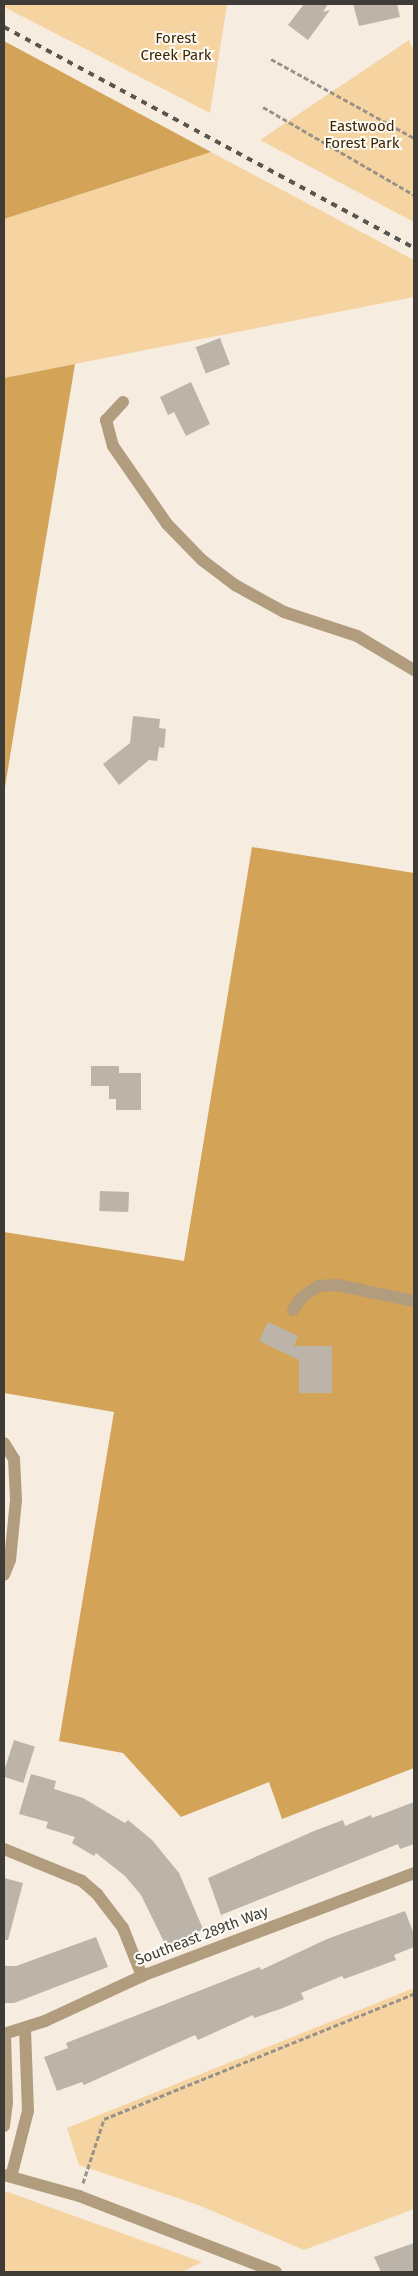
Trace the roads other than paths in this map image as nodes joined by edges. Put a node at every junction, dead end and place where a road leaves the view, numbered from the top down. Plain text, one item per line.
1 (123, 402) dead end
2 (414, 670) edge
3 (414, 1301) edge
4 (294, 1310) dead end
5 (4, 1443) edge
6 (4, 1576) edge
7 (4, 1849) edge
8 (414, 1872) edge
9 (142, 1976) junction
10 (25, 2028) junction
11 (4, 2034) edge
12 (4, 2126) edge
13 (7, 2176) edge
14 (276, 2272) edge

1 - 2 street
3 - 4 street
5 - 6 street
7 - 9 street
8 - 9 street, Southeast 289th Way
9 - 10 street, Southeast 289th Way
10 - 11 street, Southeast 289th Way
10 - 13 street
11 - 12 street
13 - 14 street

